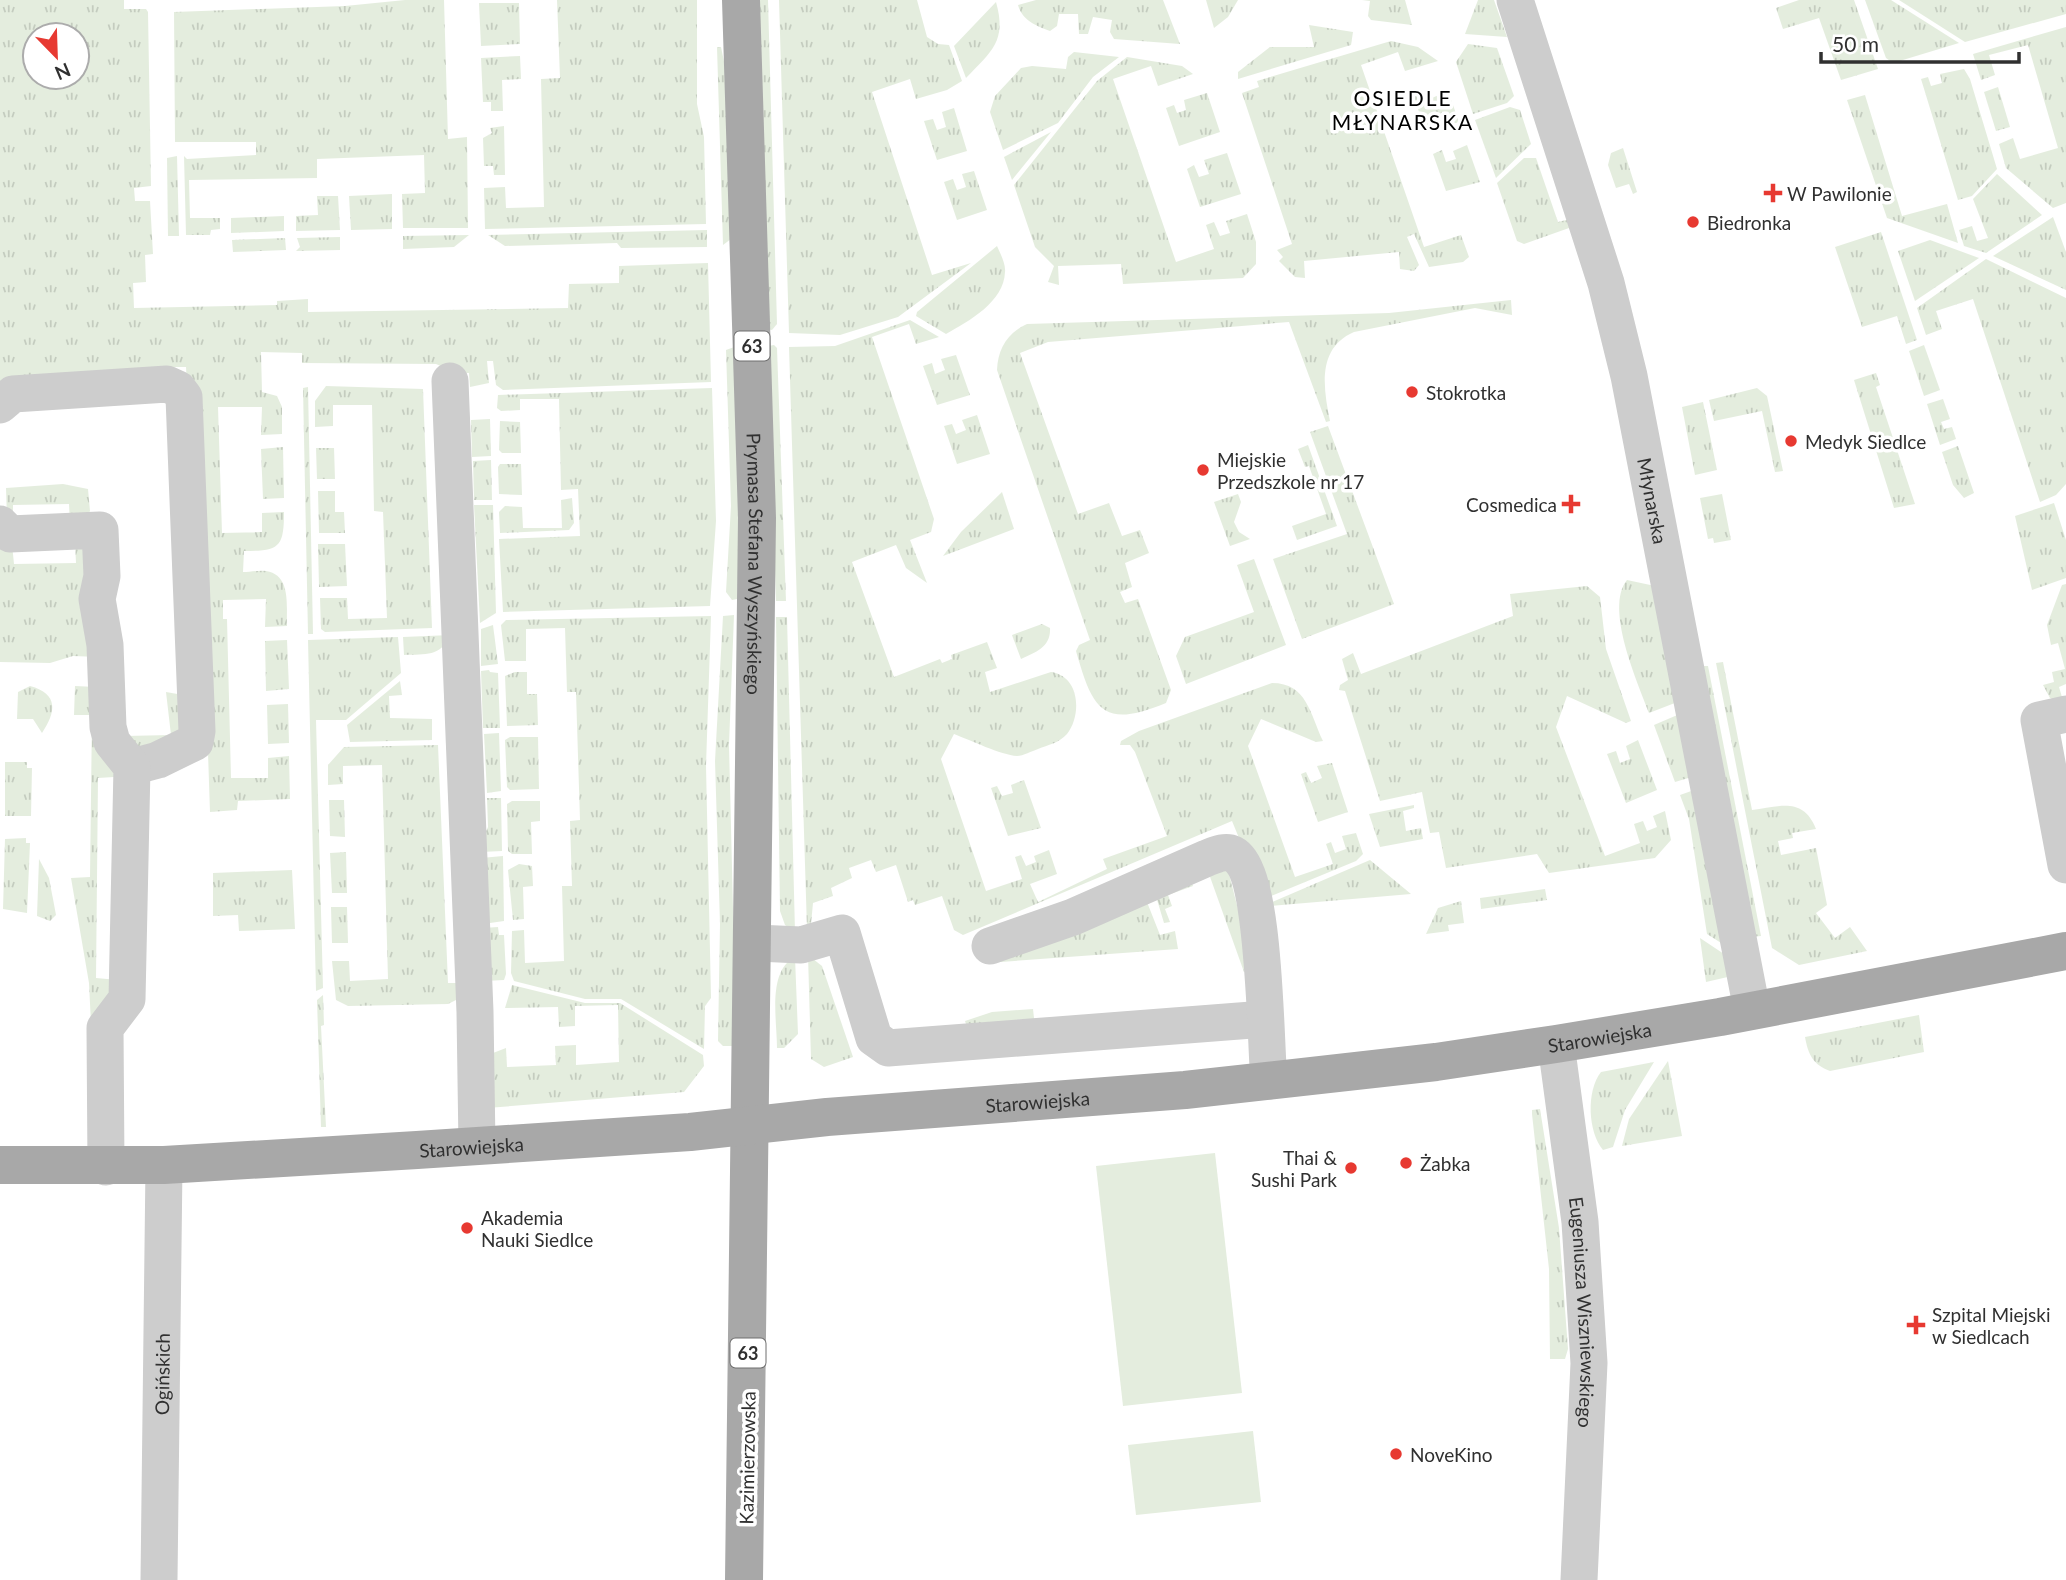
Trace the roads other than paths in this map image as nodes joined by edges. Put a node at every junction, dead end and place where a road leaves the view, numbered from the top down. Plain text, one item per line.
1 (741, 0) edge
2 (1515, 0) edge
3 (450, 381) dead end
4 (0, 405) edge
5 (0, 524) edge
6 (2066, 713) edge
7 (132, 766) junction
8 (2066, 865) edge
9 (754, 943) junction
10 (990, 946) dead end
11 (2066, 951) edge
12 (1752, 1010) junction
13 (1265, 1018) junction
14 (1556, 1044) junction
15 (1269, 1081) junction
16 (751, 1126) junction
17 (477, 1146) junction
18 (0, 1165) edge
19 (164, 1166) junction
20 (106, 1167) junction
21 (159, 1580) edge
22 (744, 1580) edge
23 (1579, 1580) edge

1 - 9 main road, Prymasa Stefana Wyszyńskiego / 63
2 - 12 street, Młynarska
3 - 17 street
4 - 7 street
5 - 7 street
6 - 8 street
7 - 20 street
9 - 13 street
9 - 16 main road, Prymasa Stefana Wyszyńskiego / 63
10 - 13 street
11 - 12 main road, Starowiejska
12 - 14 main road, Starowiejska
13 - 15 street
14 - 15 main road, Starowiejska
14 - 23 street, Eugeniusza Wiszniewskiego
15 - 16 main road, Starowiejska
16 - 17 main road, Starowiejska
16 - 22 main road, Kazimierzowska / 63
17 - 19 main road, Starowiejska
18 - 20 main road, Starowiejska
19 - 20 main road, Starowiejska
19 - 21 street, Ogińskich

